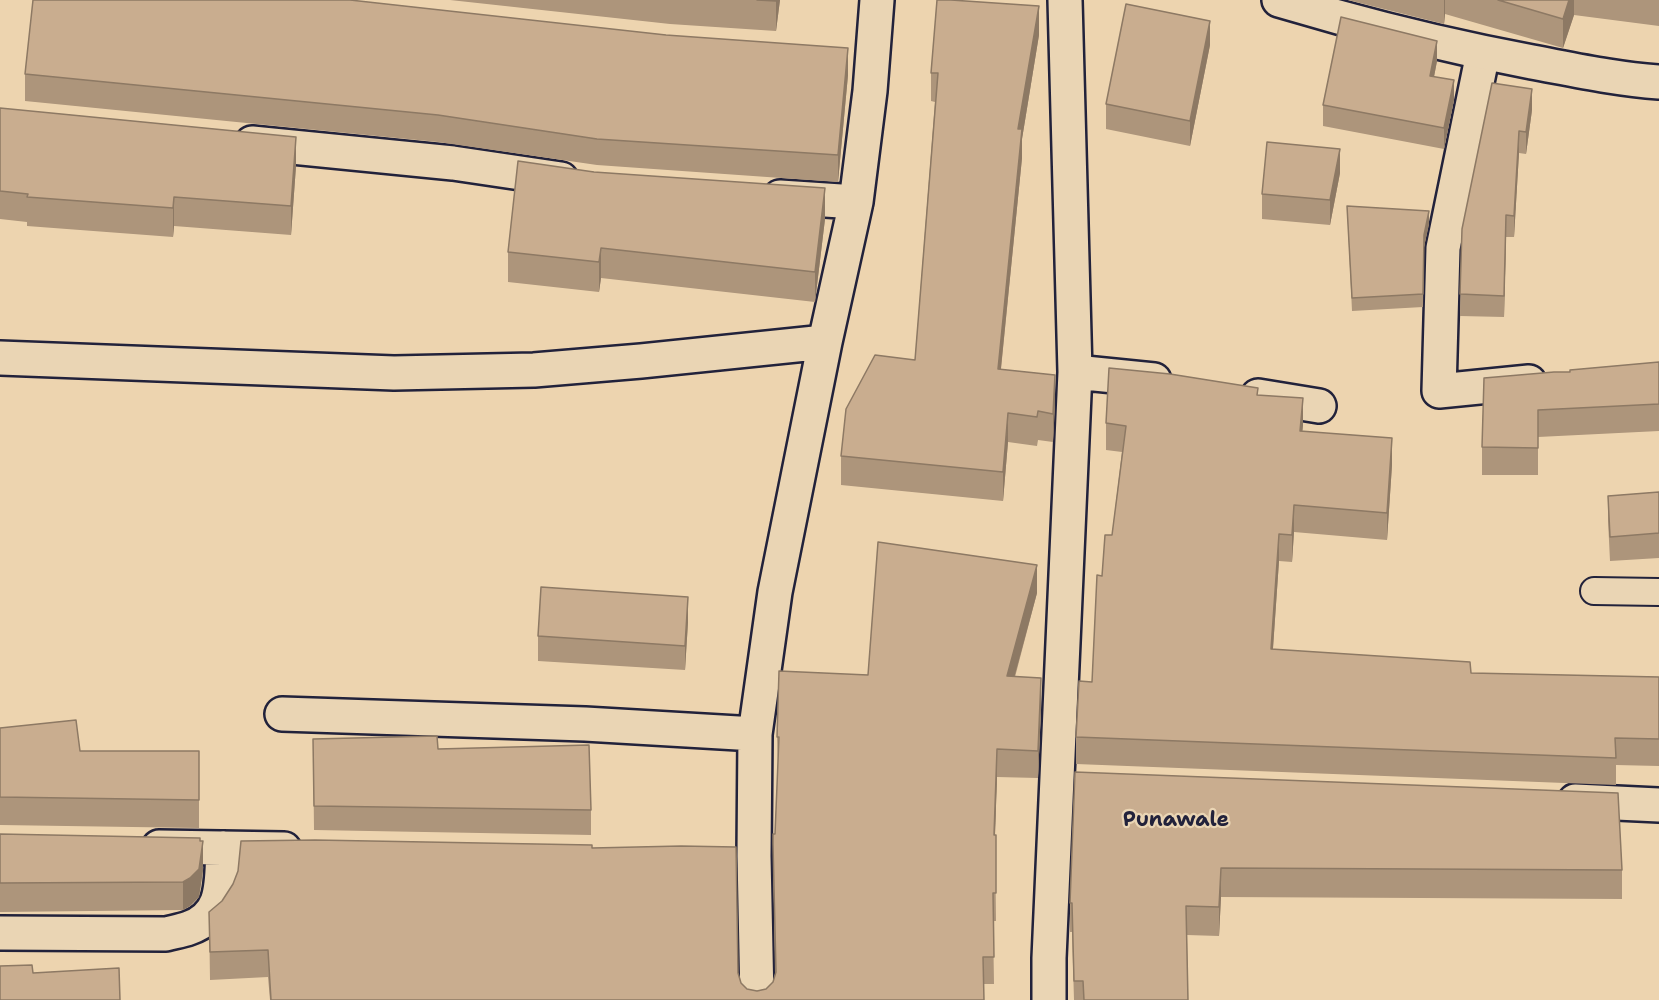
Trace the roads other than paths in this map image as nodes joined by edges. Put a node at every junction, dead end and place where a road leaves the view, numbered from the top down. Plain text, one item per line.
1 (876, 0) edge
2 (1065, 0) edge
3 (1279, 0) edge
4 (1483, 52) junction
5 (1659, 82) edge
6 (226, 140) edge
7 (596, 184) edge
8 (749, 195) edge
9 (856, 202) junction
10 (825, 342) junction
11 (0, 358) edge
12 (1075, 372) junction
13 (1558, 379) edge
14 (1185, 384) edge
15 (1230, 391) edge
16 (1319, 406) dead end
17 (1594, 591) dead end
18 (1659, 592) edge
19 (282, 714) dead end
20 (755, 734) junction
21 (1541, 800) edge
22 (1659, 805) edge
23 (129, 846) edge
24 (223, 848) junction
25 (318, 849) edge
26 (0, 933) edge
27 (757, 1000) edge
28 (1049, 1000) edge

1 - 9 street
2 - 12 street
3 - 4 street
4 - 5 street
4 - 13 street
6 - 7 street
8 - 9 street
9 - 10 street
10 - 11 street
10 - 20 street
12 - 14 street
12 - 28 street
15 - 16 street
17 - 18 lane
19 - 20 street
20 - 27 street
21 - 22 street
23 - 24 street
24 - 25 street
24 - 26 street

